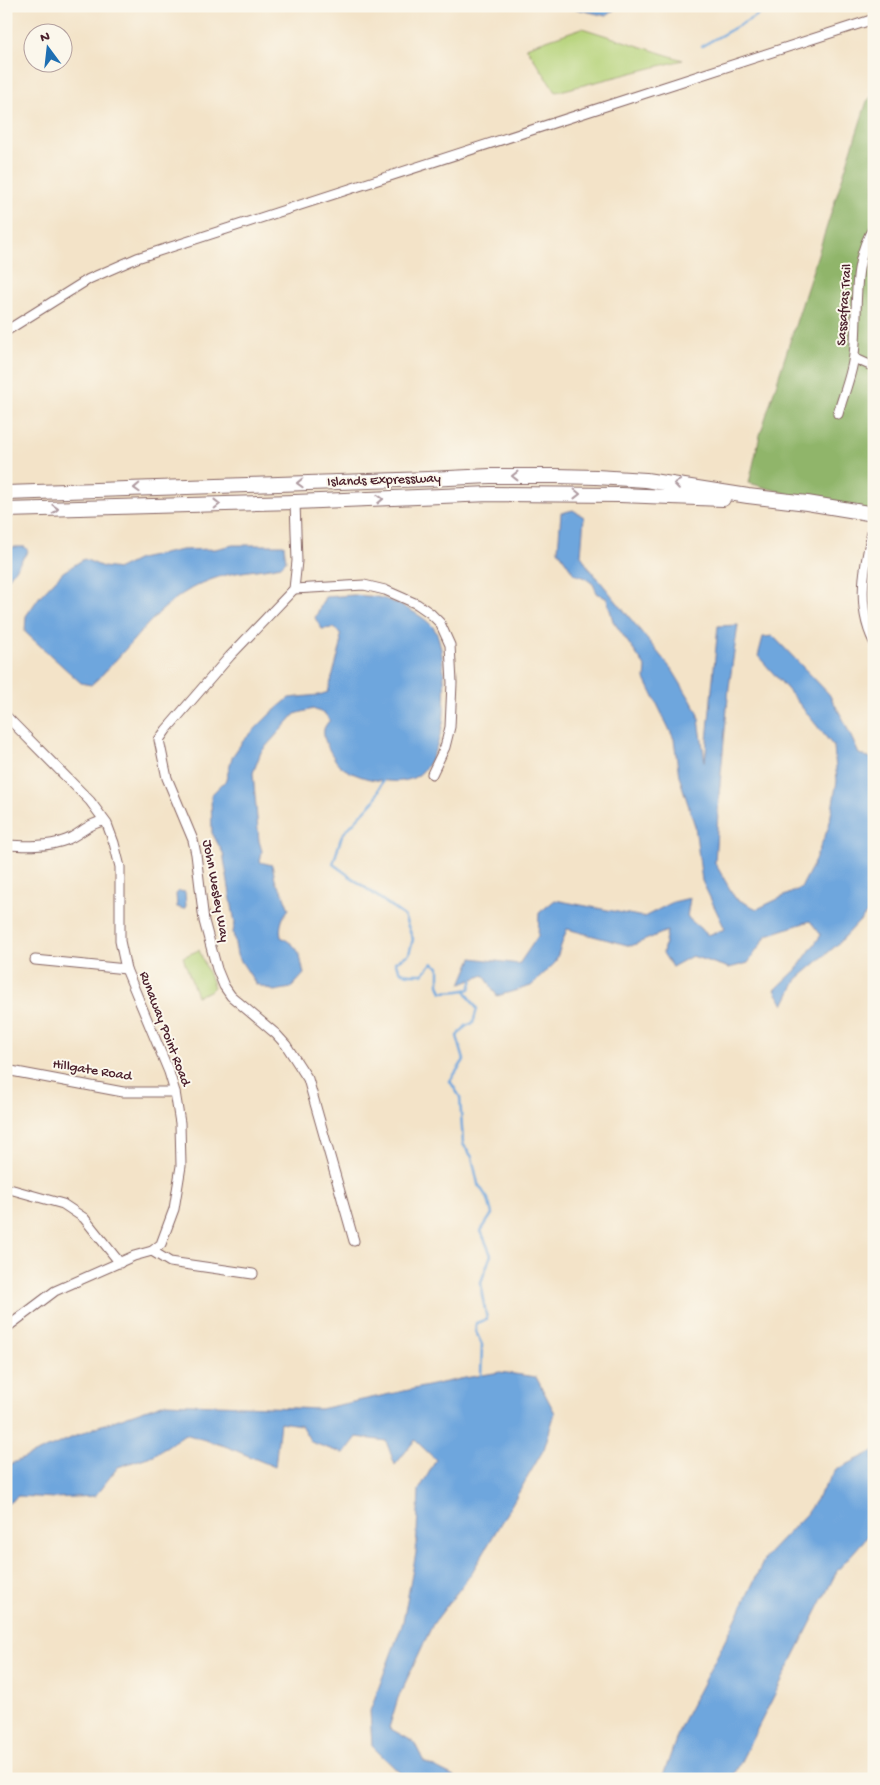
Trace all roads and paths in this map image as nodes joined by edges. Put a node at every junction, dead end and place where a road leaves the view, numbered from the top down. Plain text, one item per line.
1 (874, 19) edge
2 (874, 227) edge
3 (6, 331) edge
4 (854, 358) junction
5 (874, 366) edge
6 (838, 414) dead end
7 (6, 493) edge
8 (760, 497) junction
9 (295, 502) junction
10 (6, 510) edge
11 (874, 514) edge
12 (874, 524) edge
13 (294, 589) junction
14 (874, 642) edge
15 (6, 716) edge
16 (432, 774) dead end
17 (104, 821) junction
18 (6, 845) edge
19 (35, 960) dead end
20 (126, 969) junction
21 (6, 1070) edge
22 (175, 1092) junction
23 (6, 1188) edge
24 (354, 1241) dead end
25 (152, 1251) junction
26 (120, 1263) junction
27 (253, 1274) dead end
28 (6, 1328) edge

1 - 3 street
2 - 4 street, Sassafras Trail
4 - 5 street, Sassafras Trail
4 - 6 street, Sassafras Trail
8 -> 7 main road, Islands Expressway
9 -> 8 main road, Islands Expressway
8 - 11 main road, Islands Expressway
10 -> 9 main road, Islands Expressway
9 - 13 street
12 - 14 street
13 - 16 street
13 - 24 street, John Wesley Way
15 - 17 street, Runaway Point Road
17 - 18 street
17 - 20 street, Runaway Point Road
19 - 20 street
20 - 22 street, Runaway Point Road
21 - 22 street, Hillgate Road
22 - 25 street, Runaway Point Road
23 - 26 street
25 - 26 street
25 - 27 street
26 - 28 street

